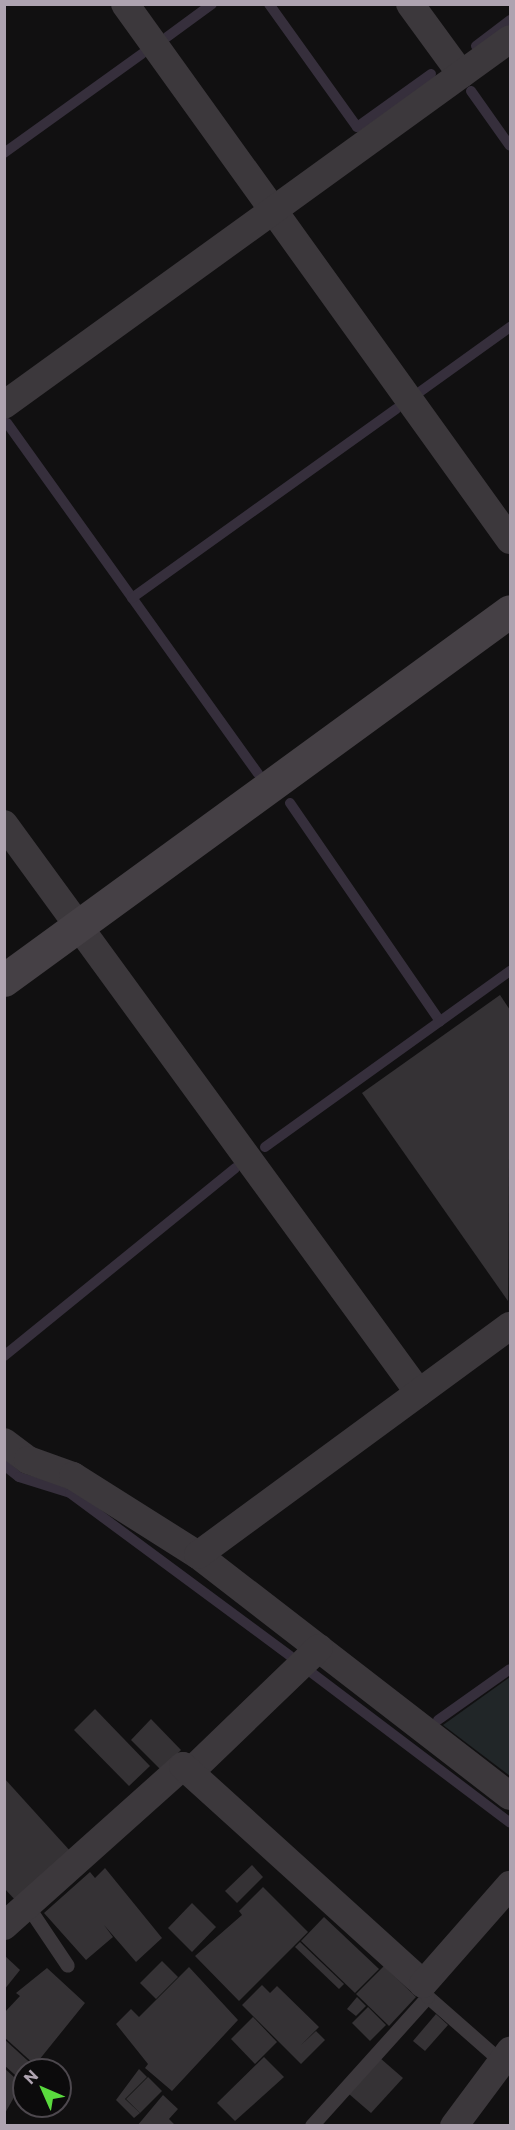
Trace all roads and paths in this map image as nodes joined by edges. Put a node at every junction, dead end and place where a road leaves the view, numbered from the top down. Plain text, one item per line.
1 (125, 4) edge
2 (410, 4) edge
3 (510, 39) edge
4 (461, 74) junction
5 (273, 210) junction
6 (4, 405) edge
7 (510, 540) edge
8 (510, 611) edge
9 (4, 824) edge
10 (79, 926) junction
11 (4, 980) edge
12 (510, 1326) edge
13 (419, 1393) junction
14 (4, 1442) edge
15 (198, 1555) junction
16 (319, 1648) junction
17 (190, 1772) junction
18 (510, 1796) edge
19 (510, 1885) edge
20 (27, 1905) junction
21 (4, 1926) edge
22 (68, 1966) dead end
23 (426, 1990) junction
24 (506, 2057) edge
25 (312, 2126) edge
26 (454, 2126) edge

1 - 5 street
2 - 4 street
3 - 4 street
4 - 5 street
5 - 6 street
5 - 7 street
8 - 10 street
9 - 10 street
10 - 11 street
10 - 13 street
12 - 13 street
13 - 15 street
14 - 15 street
15 - 16 street
16 - 17 street
16 - 18 street
17 - 20 street
17 - 23 street
19 - 23 street
20 - 21 street
20 - 22 lane
23 - 24 lane
23 - 25 lane
24 - 26 street

